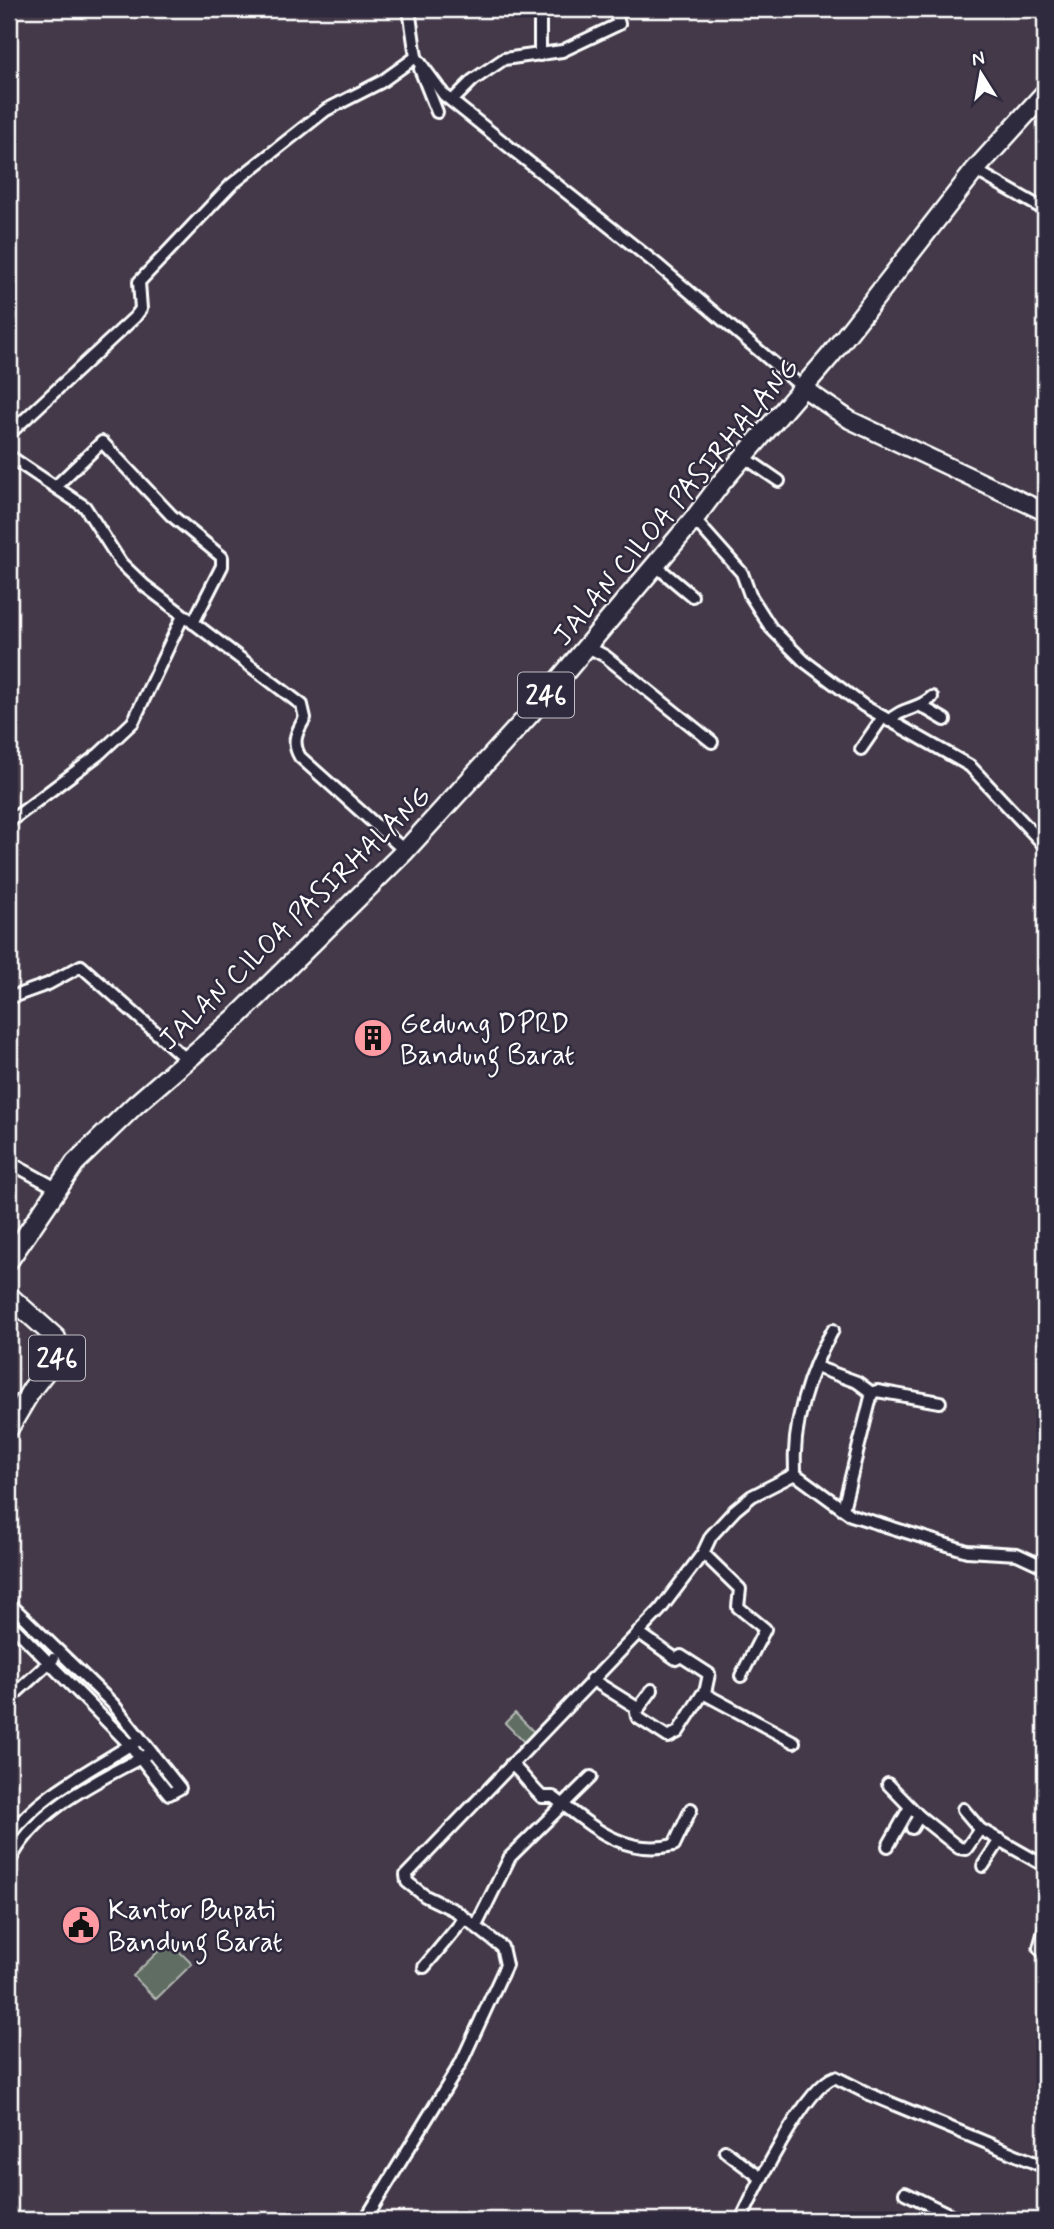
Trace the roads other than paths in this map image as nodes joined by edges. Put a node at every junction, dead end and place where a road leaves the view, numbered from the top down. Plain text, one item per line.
1 (409, 9) edge
2 (540, 9) edge
3 (615, 9) edge
4 (541, 55) junction
5 (418, 61) junction
6 (1045, 93) edge
7 (452, 101) junction
8 (437, 112) dead end
9 (975, 170) junction
10 (1045, 210) edge
11 (803, 388) junction
12 (9, 433) edge
13 (9, 456) edge
14 (744, 457) junction
15 (779, 481) dead end
16 (56, 486) junction
17 (1045, 512) edge
18 (694, 519) junction
19 (655, 565) junction
20 (692, 596) dead end
21 (183, 615) junction
22 (193, 622) junction
23 (588, 647) junction
24 (932, 696) dead end
25 (921, 706) junction
26 (886, 720) junction
27 (945, 720) dead end
28 (712, 743) dead end
29 (861, 749) dead end
30 (9, 822) edge
31 (1045, 846) edge
32 (405, 851) junction
33 (9, 998) edge
34 (187, 1060) junction
35 (9, 1162) edge
36 (58, 1189) junction
37 (9, 1260) edge
38 (9, 1296) edge
39 (833, 1330) dead end
40 (816, 1367) junction
41 (872, 1393) junction
42 (940, 1402) dead end
43 (9, 1429) edge
44 (795, 1474) junction
45 (843, 1508) junction
46 (704, 1553) junction
47 (1045, 1567) edge
48 (9, 1602) edge
49 (9, 1622) edge
50 (638, 1632) junction
51 (61, 1652) junction
52 (50, 1662) junction
53 (741, 1676) dead end
54 (591, 1679) junction
55 (652, 1690) dead end
56 (705, 1693) junction
57 (9, 1699) edge
58 (639, 1709) junction
59 (794, 1742) dead end
60 (135, 1743) junction
61 (151, 1752) junction
62 (140, 1759) junction
63 (511, 1764) junction
64 (591, 1777) dead end
65 (888, 1784) dead end
66 (564, 1805) junction
67 (691, 1809) dead end
68 (963, 1809) dead end
69 (915, 1812) junction
70 (912, 1828) dead end
71 (980, 1829) junction
72 (9, 1836) edge
73 (1000, 1840) junction
74 (888, 1846) dead end
75 (9, 1863) edge
76 (983, 1866) dead end
77 (1045, 1866) edge
78 (465, 1918) junction
79 (476, 1926) junction
80 (1045, 1927) edge
81 (1045, 1954) edge
82 (424, 1967) dead end
83 (725, 2151) dead end
84 (1045, 2167) edge
85 (761, 2178) junction
86 (905, 2193) dead end
87 (365, 2220) edge
88 (741, 2220) edge
89 (961, 2220) edge

1 - 5 street
2 - 4 street
3 - 4 street
4 - 7 street
5 - 7 street
5 - 8 street
5 - 12 street
6 - 9 main road, JALAN CILOA PASIRHALANG / 246
7 - 11 street
9 - 10 street
9 - 11 main road, JALAN CILOA PASIRHALANG / 246
11 - 14 main road, JALAN CILOA PASIRHALANG / 246
11 - 17 street
13 - 16 street
14 - 15 street
14 - 18 main road, JALAN CILOA PASIRHALANG / 246
16 - 21 street
16 - 22 street
18 - 19 main road, JALAN CILOA PASIRHALANG / 246
18 - 26 street
19 - 20 street
19 - 23 main road, JALAN CILOA PASIRHALANG / 246
21 - 22 street
21 - 30 street
22 - 32 street
23 - 28 street
23 - 32 main road, JALAN CILOA PASIRHALANG / 246
24 - 25 street
25 - 26 street
25 - 27 street
26 - 29 street
26 - 31 street
32 - 34 main road, JALAN CILOA PASIRHALANG / 246
33 - 34 street
34 - 36 main road, JALAN CILOA PASIRHALANG / 246
35 - 36 street
36 - 37 main road, JALAN CILOA PASIRHALANG / 246
38 - 43 main road, 246
39 - 40 street
40 - 41 street
40 - 44 street
41 - 42 street
41 - 45 street
44 - 45 street
44 - 46 street
45 - 47 street
46 - 50 street
46 - 53 street
48 - 51 street
49 - 52 street
50 - 54 street
50 - 56 street
51 - 52 street
51 - 60 street
52 - 57 street
52 - 60 street
54 - 58 street
54 - 63 street
55 - 58 street
56 - 58 street
56 - 59 street
60 - 61 street
60 - 62 street
60 - 72 street
61 - 62 street
61 - 62 street
62 - 75 street
63 - 66 street
63 - 78 street
64 - 66 street
65 - 69 street
66 - 67 street
66 - 79 street
68 - 71 street
69 - 70 street
69 - 71 street
69 - 74 street
71 - 73 street
73 - 76 street
73 - 77 street
78 - 79 street
78 - 82 street
79 - 87 street
80 - 81 street
83 - 85 street
84 - 85 street
85 - 88 street
86 - 89 street

